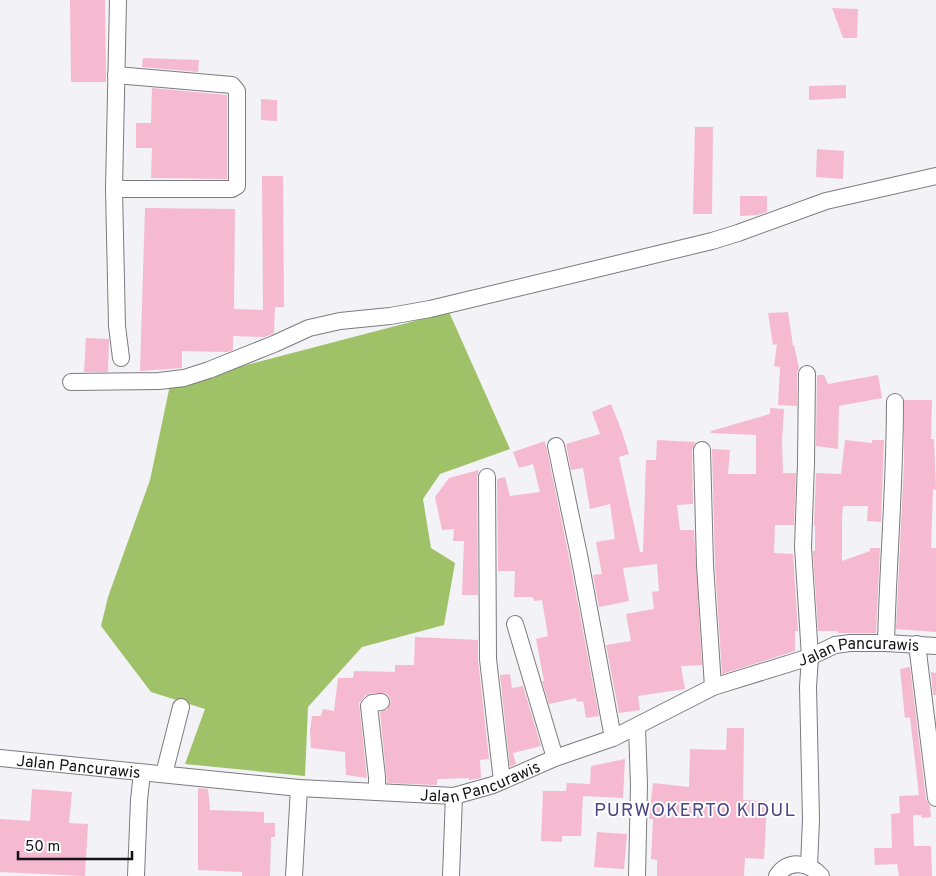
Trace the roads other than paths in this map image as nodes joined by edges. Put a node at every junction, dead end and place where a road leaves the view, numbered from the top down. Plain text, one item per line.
1 (118, 0) edge
2 (116, 75) junction
3 (936, 176) edge
4 (114, 189) junction
5 (122, 358) dead end
6 (807, 374) dead end
7 (71, 382) dead end
8 (896, 402) dead end
9 (556, 446) dead end
10 (702, 450) dead end
11 (487, 477) dead end
12 (515, 624) dead end
13 (886, 643) junction
14 (917, 644) junction
15 (936, 646) edge
16 (810, 657) junction
17 (713, 687) junction
18 (381, 702) dead end
19 (181, 707) dead end
20 (637, 727) junction
21 (613, 738) junction
22 (0, 758) edge
23 (555, 758) junction
24 (142, 773) junction
25 (164, 774) junction
26 (502, 781) junction
27 (299, 788) junction
28 (377, 792) junction
29 (454, 796) junction
30 (936, 798) edge
31 (815, 871) edge
32 (136, 876) edge
33 (294, 876) edge
34 (451, 876) edge
35 (637, 876) edge
36 (776, 876) edge

1 - 2 street
2 - 4 street
2 - 4 street
3 - 7 street
4 - 5 street
6 - 16 street
8 - 13 street
9 - 21 street
10 - 17 street
11 - 26 street
12 - 23 street
13 - 14 street, Jalan Pancurawis
13 - 16 street, Jalan Pancurawis
14 - 15 street, Jalan Pancurawis
14 - 30 street
16 - 17 street, Jalan Pancurawis
16 - 31 street
17 - 20 street, Jalan Pancurawis
18 - 28 street
19 - 25 street
20 - 21 street, Jalan Pancurawis
20 - 35 street
21 - 23 street, Jalan Pancurawis
22 - 24 street, Jalan Pancurawis
23 - 26 street, Jalan Pancurawis
24 - 25 street, Jalan Pancurawis
24 - 32 street
25 - 27 street, Jalan Pancurawis
26 - 29 street, Jalan Pancurawis
27 - 28 street, Jalan Pancurawis
27 - 33 street
28 - 29 street, Jalan Pancurawis
29 - 34 street
31 - 36 street

